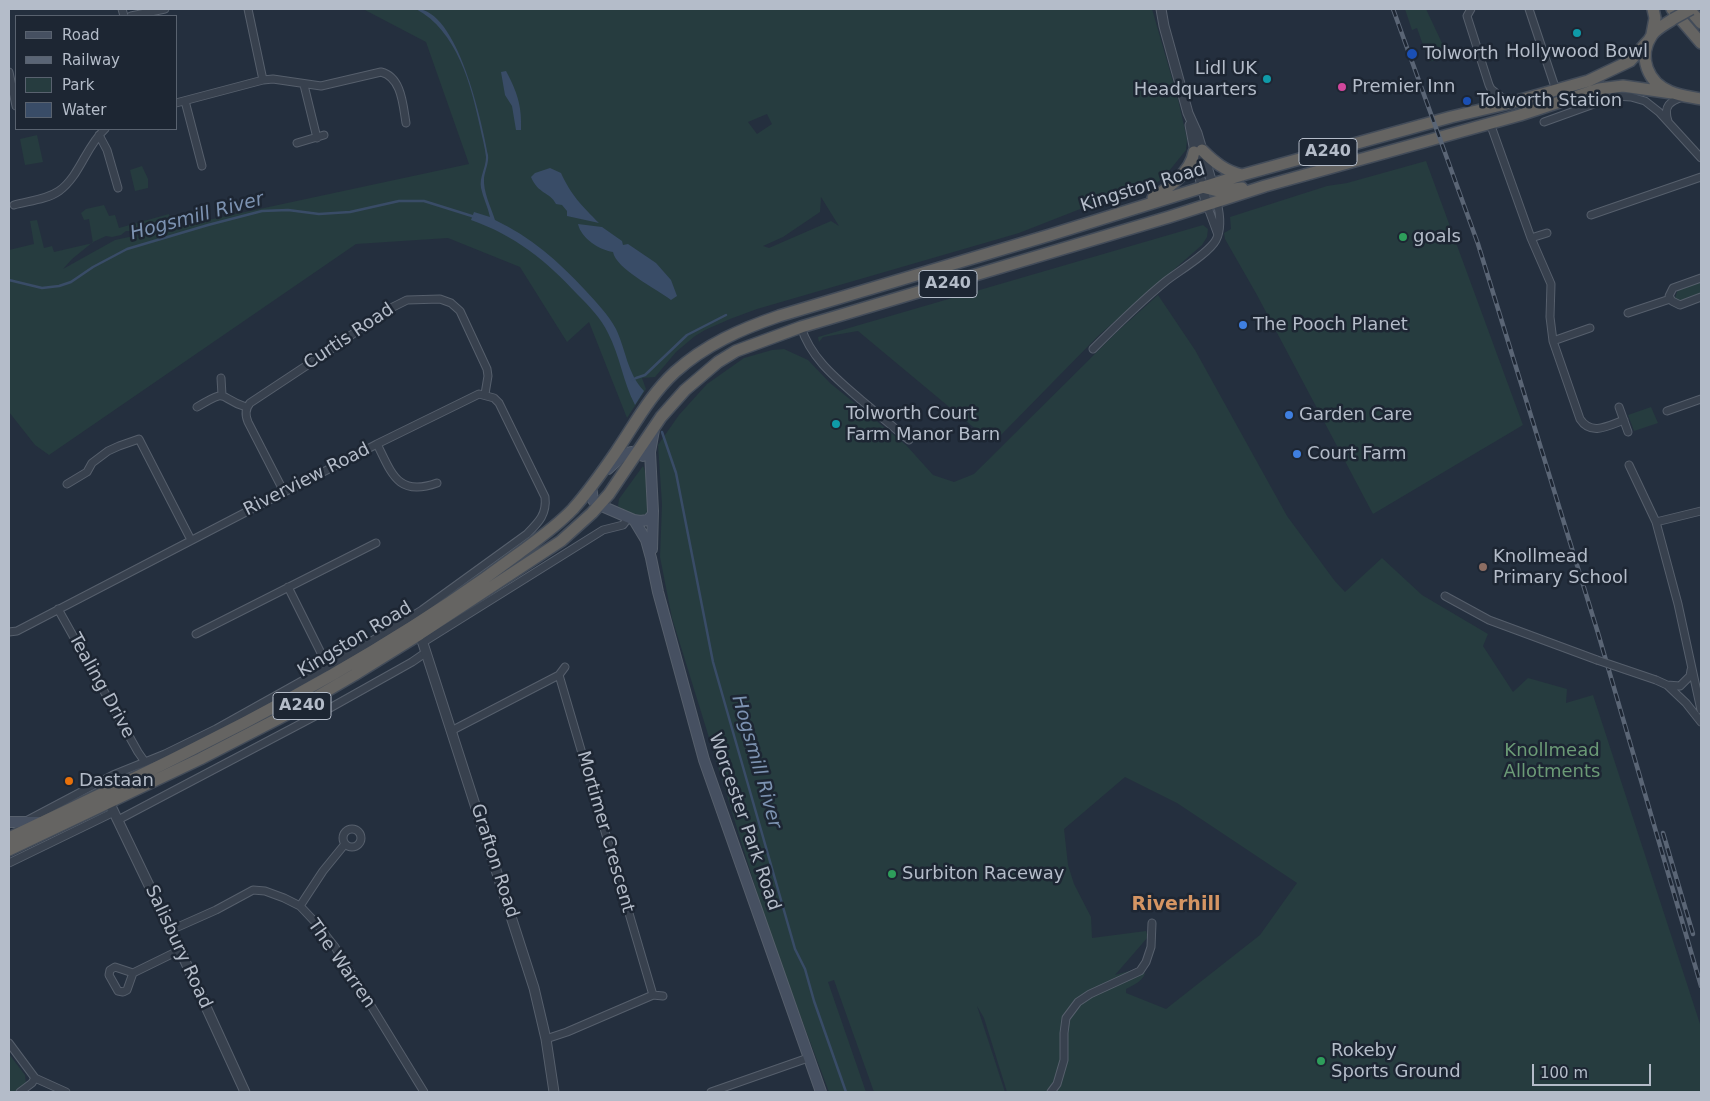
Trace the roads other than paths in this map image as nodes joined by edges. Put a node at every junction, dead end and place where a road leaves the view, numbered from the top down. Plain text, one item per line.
1 (165, 9) edge
2 (248, 9) edge
3 (1157, 9) edge
4 (1161, 9) edge
5 (1528, 9) edge
6 (1653, 9) edge
7 (1690, 9) edge
8 (1469, 12) edge
9 (1673, 14) edge
10 (136, 15) edge
11 (1701, 23) edge
12 (1164, 26) junction
13 (1651, 37) junction
14 (1701, 43) edge
15 (9, 72) edge
16 (263, 80) junction
17 (304, 85) junction
18 (1556, 90) junction
19 (1672, 93) junction
20 (1686, 96) junction
21 (1701, 99) edge
22 (15, 101) edge
23 (185, 101) junction
24 (178, 103) edge
25 (1510, 103) junction
26 (1544, 122) dead end
27 (1670, 123) junction
28 (406, 124) dead end
29 (1490, 124) junction
30 (104, 130) edge
31 (99, 135) junction
32 (296, 143) dead end
33 (1198, 151) junction
34 (1701, 158) edge
35 (202, 166) dead end
36 (1242, 175) junction
37 (1701, 177) edge
38 (118, 188) dead end
39 (1210, 194) junction
40 (14, 205) dead end
41 (1143, 205) junction
42 (1591, 214) dead end
43 (1547, 233) dead end
44 (1218, 235) junction
45 (1531, 238) junction
46 (1701, 278) edge
47 (1701, 297) edge
48 (1670, 299) junction
49 (1628, 313) dead end
50 (801, 327) junction
51 (1590, 328) dead end
52 (1553, 341) junction
53 (1092, 349) dead end
54 (221, 378) dead end
55 (485, 394) junction
56 (222, 395) junction
57 (1701, 399) edge
58 (197, 406) dead end
59 (246, 407) junction
60 (1620, 407) dead end
61 (1667, 412) dead end
62 (1624, 420) junction
63 (655, 427) junction
64 (1628, 432) dead end
65 (909, 440) dead end
66 (377, 444) junction
67 (639, 452) junction
68 (1629, 465) dead end
69 (650, 468) junction
70 (595, 482) junction
71 (437, 483) dead end
72 (67, 484) dead end
73 (284, 492) junction
74 (599, 505) junction
75 (1701, 511) edge
76 (653, 514) junction
77 (631, 518) junction
78 (1656, 522) junction
79 (190, 540) junction
80 (376, 543) dead end
81 (652, 558) junction
82 (288, 586) junction
83 (1445, 596) dead end
84 (58, 609) junction
85 (9, 632) edge
86 (196, 634) dead end
87 (421, 639) junction
88 (425, 653) junction
89 (328, 667) junction
90 (565, 667) dead end
91 (1692, 667) junction
92 (559, 675) junction
93 (1667, 685) junction
94 (1701, 710) edge
95 (1701, 722) edge
96 (451, 731) junction
97 (145, 762) junction
98 (114, 811) junction
99 (9, 822) edge
100 (23, 822) junction
101 (42, 822) junction
102 (9, 838) edge
103 (345, 844) dead end
104 (9, 850) edge
105 (9, 862) edge
106 (300, 906) junction
107 (1152, 923) dead end
108 (171, 930) junction
109 (180, 950) junction
110 (133, 973) dead end
111 (652, 995) junction
112 (664, 996) dead end
113 (546, 1039) junction
114 (9, 1042) edge
115 (808, 1058) junction
116 (35, 1078) junction
117 (20, 1092) edge
118 (66, 1092) edge
119 (245, 1092) edge
120 (424, 1092) edge
121 (554, 1092) edge
122 (711, 1092) edge
123 (821, 1092) edge
124 (1051, 1092) edge

1 - 10 street
2 - 16 street
3 - 12 street
4 - 12 street
5 - 18 street
6 - 13 highway
7 - 9 highway, A240, bridge
7 - 11 highway
8 - 25 street
9 - 13 highway, A240
9 - 14 highway
12 - 33 street
13 - 18 highway, Kingston Road / A240
13 - 19 highway, A240
15 - 22 street
16 - 17 street
16 - 23 street
17 - 28 street
17 - 32 street
18 - 25 highway, Kingston Road / A240
19 - 20 highway, A240
19 - 29 highway, A240
20 - 21 highway, A240
20 - 27 street
23 - 24 street
23 - 35 street
25 - 36 highway, Kingston Road / A240
26 - 27 street
27 - 34 street
29 - 39 highway, A240
29 - 45 street
30 - 31 street
31 - 38 street
31 - 40 street
33 - 36 highway
33 - 39 street
33 - 41 highway
36 - 39 highway, Kingston Road / A240
37 - 42 street
39 - 41 highway, Kingston Road / A240
39 - 44 street
39 - 44 street
39 - 50 highway, Kingston Road / A240
41 - 70 highway, Kingston Road / A240
43 - 45 street
44 - 53 street
45 - 52 street
46 - 48 street
47 - 48 street
48 - 49 street
50 - 63 highway, Kingston Road / A240
50 - 65 street
51 - 52 street
52 - 62 street
54 - 56 street
55 - 59 street, Curtis Road
55 - 66 street, Riverview Road
55 - 89 street, Kingston Road
56 - 58 street
56 - 59 street
57 - 61 street
59 - 73 street
60 - 62 street
62 - 64 street
63 - 67 highway, A240
63 - 69 main road
66 - 71 street
66 - 73 street, Riverview Road
67 - 69 main road
67 - 70 main road
67 - 74 highway, Kingston Road / A240
68 - 78 street
69 - 76 main road
70 - 74 main road
70 - 101 highway, Kingston Road / A240
72 - 79 street
73 - 79 street, Riverview Road
74 - 77 main road
74 - 87 highway, Kingston Road / A240
75 - 78 street
76 - 77 main road
76 - 81 main road
77 - 81 main road
77 - 87 street
78 - 91 street
79 - 84 street, Riverview Road
80 - 82 street
81 - 115 main road, Worcester Park Road
82 - 86 street
82 - 89 street
83 - 93 street, bridge
84 - 85 street, Riverview Road
84 - 97 street, Tealing Drive
87 - 88 street, Grafton Road
87 - 98 highway, Kingston Road / A240
88 - 96 street, Grafton Road
88 - 98 street
89 - 97 street, Kingston Road
90 - 92 street
91 - 93 street
91 - 94 street
92 - 96 street
92 - 111 street, Mortimer Crescent
93 - 95 street
96 - 113 street, Grafton Road
97 - 100 street, Kingston Road
98 - 104 highway, Kingston Road / A240
98 - 105 street
98 - 108 street, Salisbury Road
99 - 100 main road
100 - 101 main road
101 - 102 highway, Kingston Road / A240
103 - 106 street
106 - 108 street, The Warren
106 - 120 street, The Warren
107 - 124 street
108 - 109 street, Salisbury Road
109 - 110 street
109 - 119 street, Salisbury Road
111 - 112 street
111 - 113 street
113 - 121 street, Grafton Road
114 - 116 street
115 - 122 street
115 - 123 main road, Worcester Park Road
116 - 117 street
116 - 118 street

